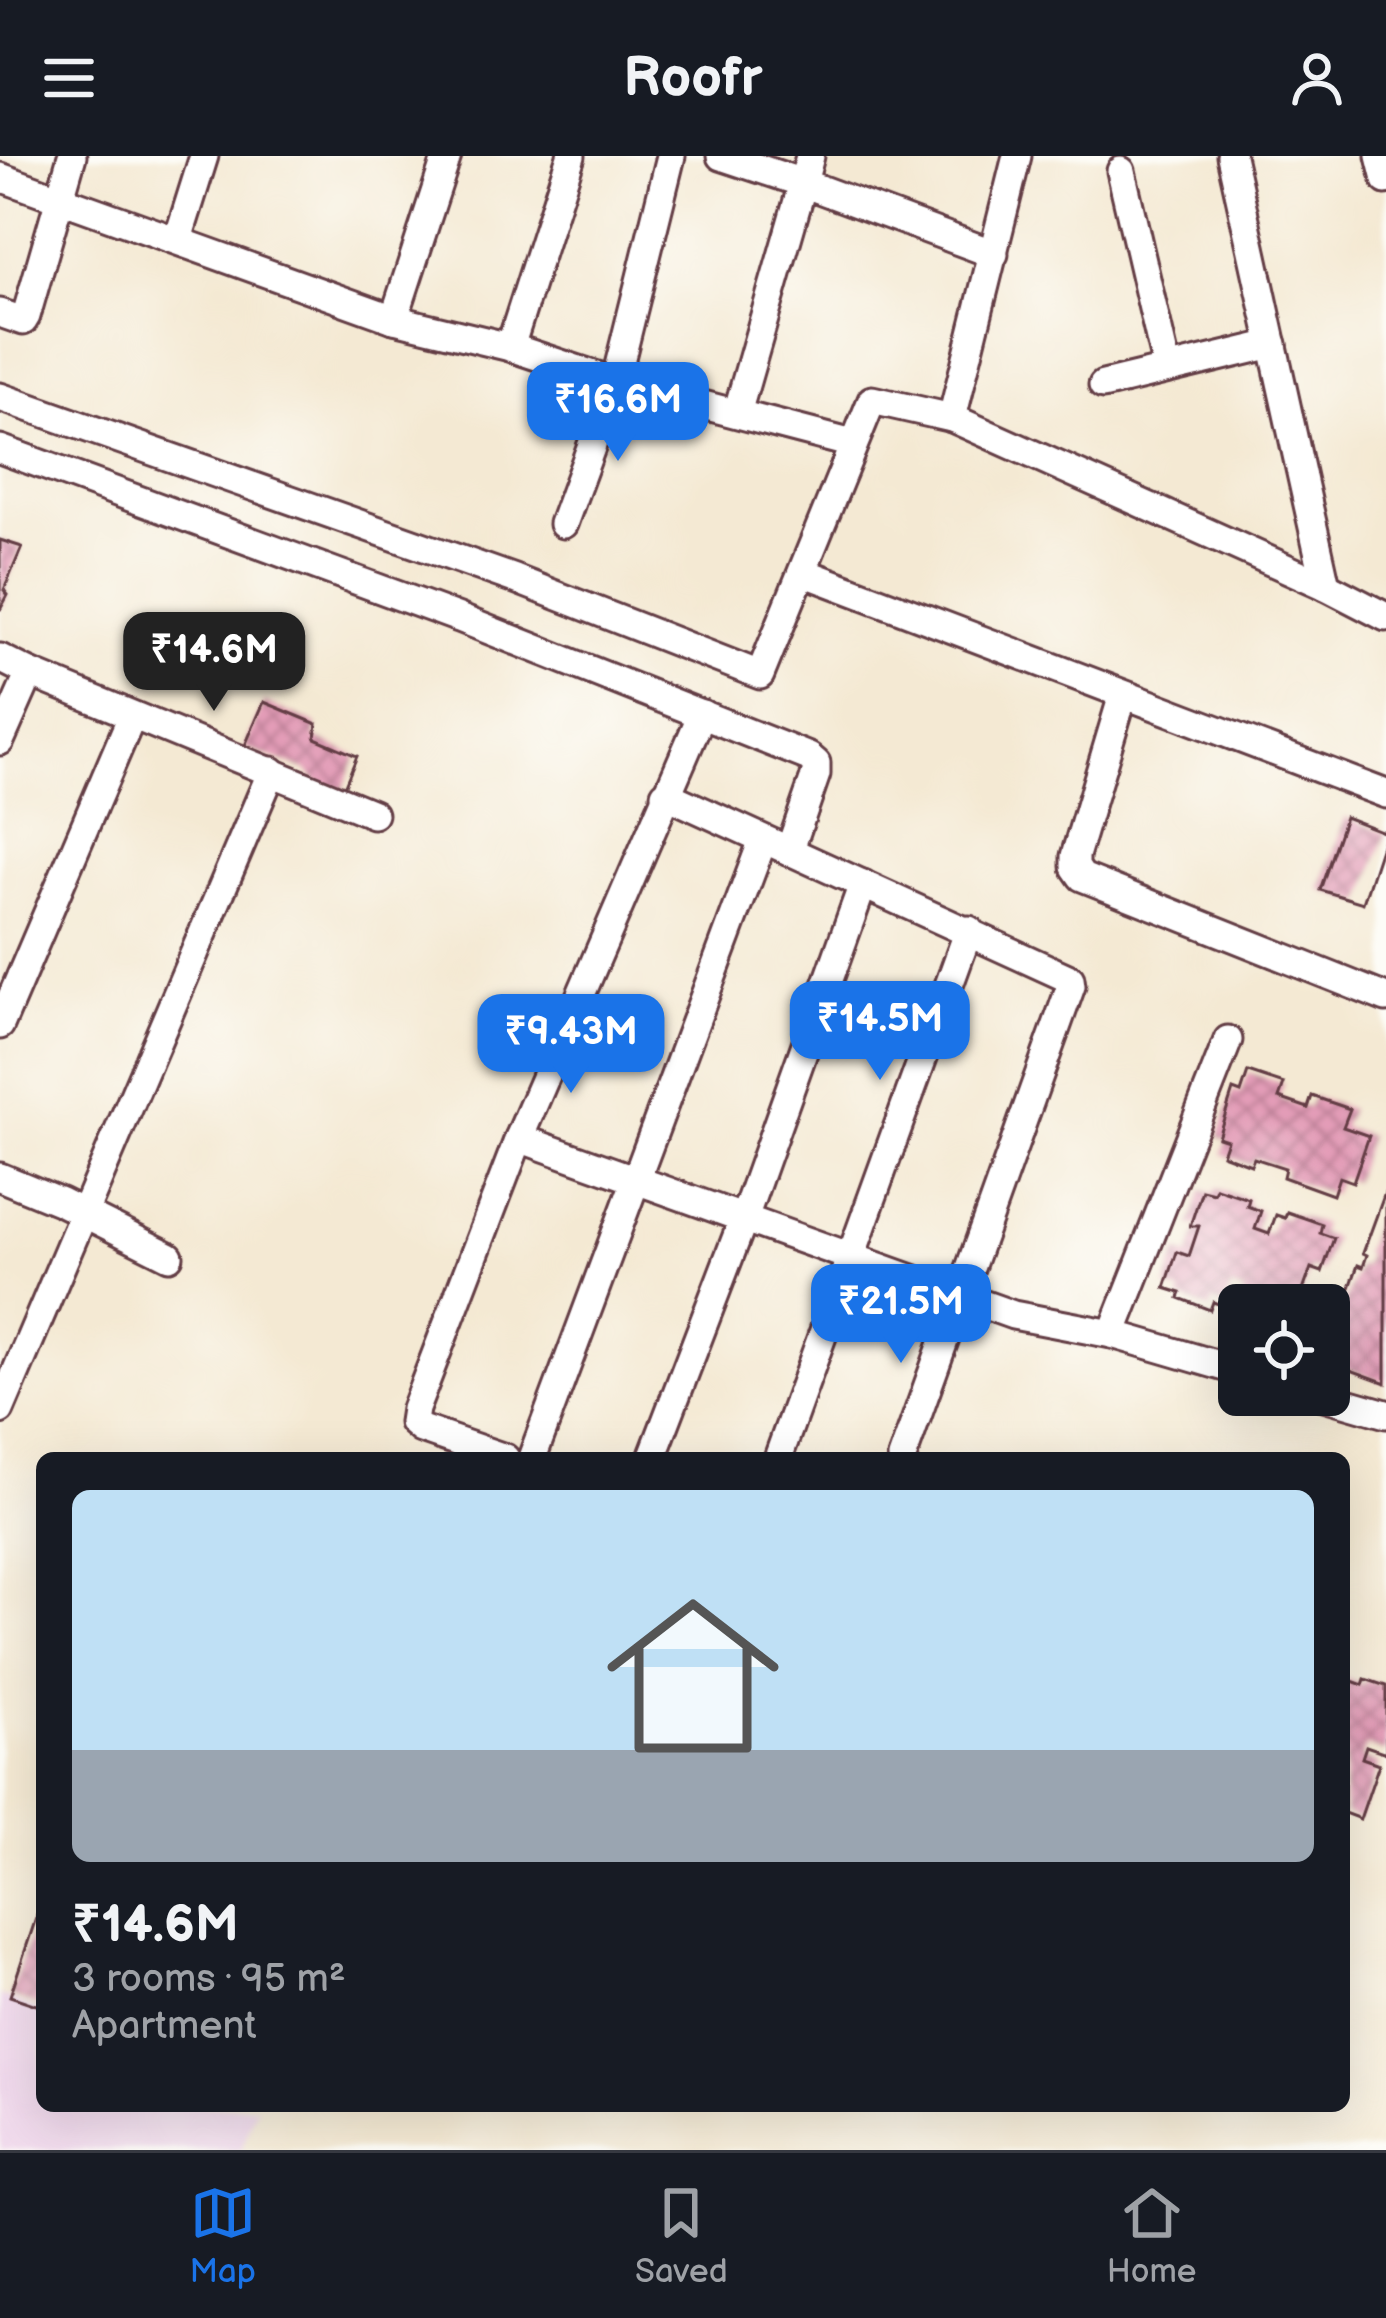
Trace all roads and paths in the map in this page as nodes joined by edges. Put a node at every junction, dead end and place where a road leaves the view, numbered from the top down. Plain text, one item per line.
1 (73, 156) edge
2 (204, 156) edge
3 (447, 156) edge
4 (571, 156) edge
5 (671, 156) edge
6 (721, 156) edge
7 (1018, 156) edge
8 (1231, 156) edge
9 (1380, 156) edge
10 (807, 170) edge
11 (1121, 171) dead end
12 (0, 177) edge
13 (1386, 180) edge
14 (59, 196) junction
15 (178, 239) junction
16 (994, 254) junction
17 (0, 313) edge
18 (394, 319) junction
19 (1273, 344) junction
20 (510, 346) junction
21 (1167, 369) junction
22 (615, 382) junction
23 (1103, 385) dead end
24 (0, 397) edge
25 (737, 413) junction
26 (952, 418) junction
27 (853, 444) junction
28 (0, 449) edge
29 (563, 524) dead end
30 (803, 572) junction
31 (1326, 586) junction
32 (1386, 617) edge
33 (0, 658) edge
34 (30, 673) junction
35 (1123, 695) junction
36 (702, 714) junction
37 (133, 716) junction
38 (0, 741) edge
39 (272, 771) junction
40 (665, 794) junction
41 (1386, 794) edge
42 (374, 814) dead end
43 (776, 846) junction
44 (863, 884) junction
45 (969, 930) junction
46 (1386, 998) edge
47 (0, 1025) edge
48 (1228, 1040) dead end
49 (518, 1138) junction
50 (0, 1177) edge
51 (635, 1180) junction
52 (84, 1214) junction
53 (743, 1218) junction
54 (169, 1256) dead end
55 (851, 1257) junction
56 (960, 1295) junction
57 (1112, 1334) junction
58 (1218, 1365) edge
59 (1350, 1404) edge
60 (0, 1410) edge
61 (1386, 1414) edge
62 (488, 1452) edge
63 (534, 1452) edge
64 (654, 1452) edge
65 (780, 1452) edge
66 (904, 1452) edge

1 - 14 street
2 - 15 street
3 - 18 street
4 - 20 street
5 - 22 street
6 - 10 street
7 - 16 street
8 - 19 street
9 - 13 street
10 - 16 street
10 - 25 street
11 - 21 street
12 - 14 street
14 - 15 street
14 - 17 street
15 - 18 street
16 - 26 street
18 - 20 street
19 - 21 street
19 - 31 street
20 - 22 street
21 - 23 street
22 - 25 street
22 - 29 street
24 - 30 street
25 - 27 street
26 - 27 street
26 - 31 street
27 - 30 street
28 - 36 street
30 - 35 street
31 - 32 street
33 - 34 street
34 - 37 street
34 - 38 street
35 - 41 street
35 - 46 street
36 - 40 street
36 - 43 street
37 - 39 street
37 - 47 street
39 - 42 street
39 - 52 street
40 - 43 street
40 - 49 street
43 - 44 street
43 - 51 street
44 - 45 street
44 - 53 street
45 - 55 street
45 - 56 street
48 - 57 street
49 - 51 street
49 - 62 street
50 - 52 street
51 - 53 street
51 - 63 street
52 - 54 street
52 - 60 street
53 - 55 street
53 - 64 street
55 - 56 street
55 - 65 street
56 - 57 street
56 - 66 street
57 - 58 street
59 - 61 street

